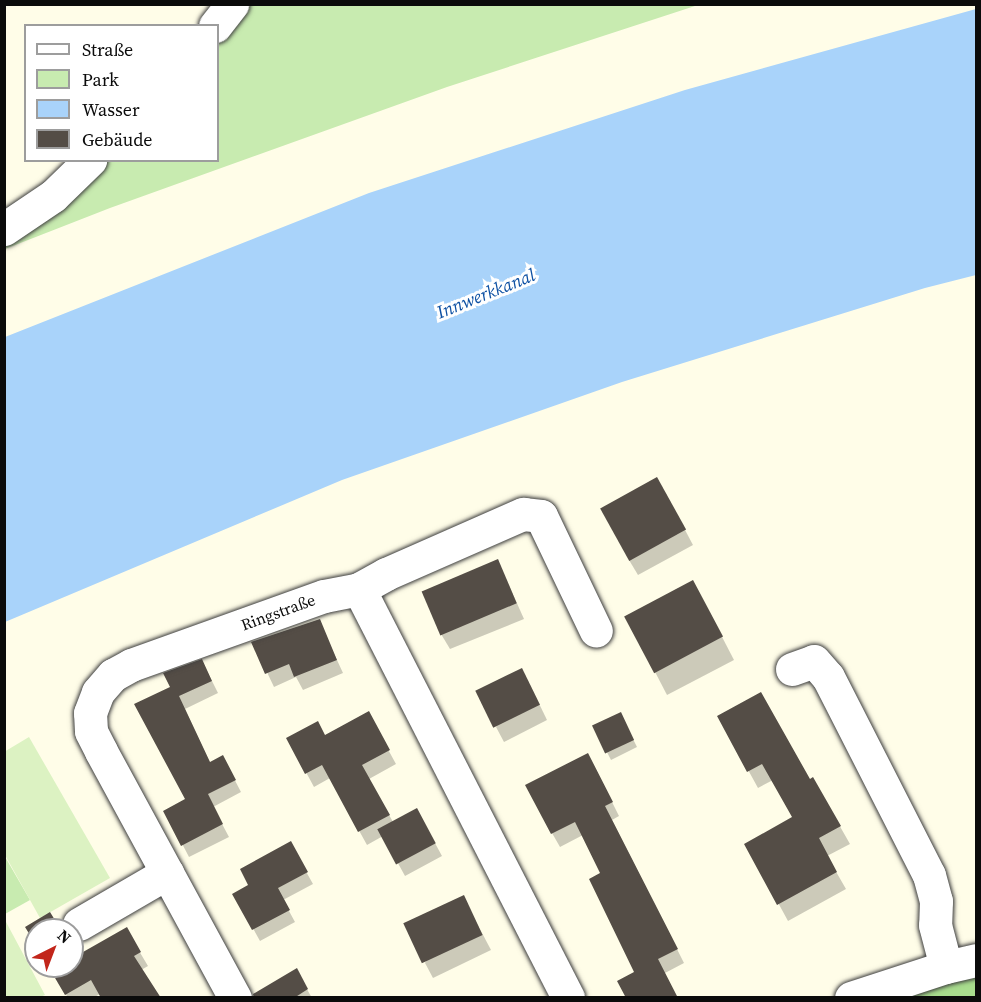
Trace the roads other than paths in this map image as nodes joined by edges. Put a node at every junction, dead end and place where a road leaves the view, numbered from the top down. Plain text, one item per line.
1 (232, 4) edge
2 (217, 24) edge
3 (88, 162) edge
4 (4, 229) edge
5 (358, 588) junction
6 (596, 632) dead end
7 (792, 669) dead end
8 (167, 873) junction
9 (84, 921) edge
10 (961, 964) edge
11 (235, 998) edge
12 (568, 998) edge
13 (851, 998) edge

1 - 2 street
3 - 4 street
5 - 6 street, Ringstraße
5 - 8 street, Ringstraße
5 - 12 street
7 - 10 street
8 - 9 street
8 - 11 street, Ringstraße
10 - 13 street

